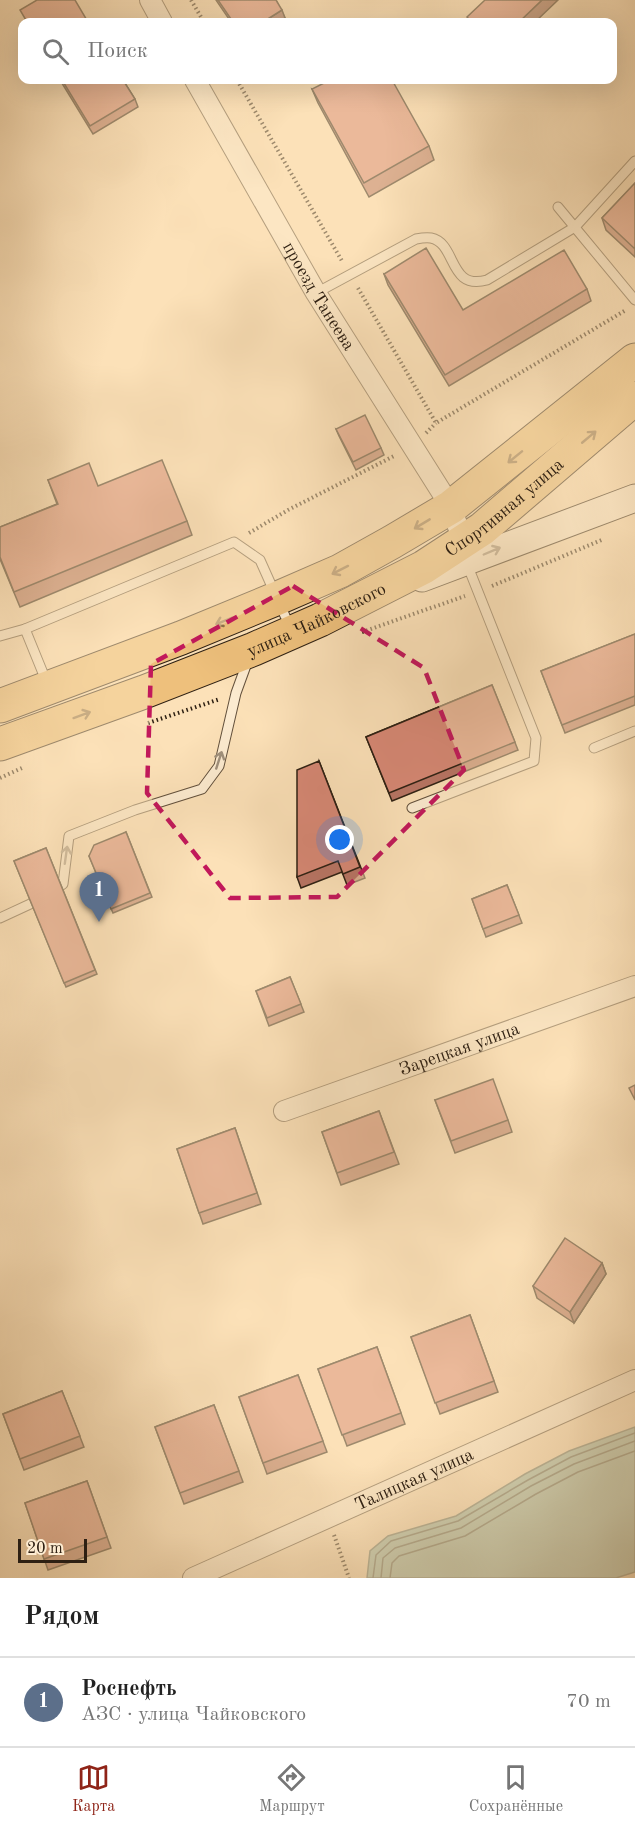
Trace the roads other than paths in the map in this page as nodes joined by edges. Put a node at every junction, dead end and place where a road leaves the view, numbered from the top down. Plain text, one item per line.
1 (150, 0) edge
2 (160, 18) edge
3 (197, 84) edge
4 (635, 161) edge
5 (558, 207) dead end
6 (575, 227) junction
7 (316, 293) junction
8 (635, 302) edge
9 (633, 376) edge
10 (635, 498) edge
11 (451, 507) junction
12 (392, 542) joint
13 (464, 552) junction
14 (278, 598) junction
15 (359, 601) joint
16 (25, 629) junction
17 (292, 632) junction
18 (0, 636) edge
19 (254, 649) junction
20 (49, 688) junction
21 (0, 706) edge
22 (635, 731) edge
23 (0, 744) edge
24 (594, 748) dead end
25 (412, 808) dead end
26 (0, 918) edge
27 (635, 986) edge
28 (284, 1111) dead end
29 (635, 1380) edge
30 (193, 1578) edge

1 - 2 street
3 - 7 street, проезд Танеева
4 - 6 lane
5 - 6 lane
6 - 7 lane
6 - 8 lane
7 - 11 street, проезд Танеева
9 -> 11 highway, Спортивная улица
13 -> 9 highway, Спортивная улица
13 -> 10 street
11 -> 12 highway, Спортивная улица
11 - 13 street, проезд Танеева
12 -> 14 highway, улица Чайковского
13 - 15 highway, Спортивная улица
13 - 25 lane
14 - 16 lane
14 - 17 lane
14 -> 20 highway, улица Чайковского
15 - 17 highway, улица Чайковского
16 - 18 lane
16 - 20 lane
17 - 19 highway, улица Чайковского
23 -> 19 highway, улица Чайковского
26 -> 19 lane
20 - 21 highway, улица Чайковского
22 - 24 lane
27 - 28 street, Зарецкая улица
29 - 30 street, Талицкая улица

